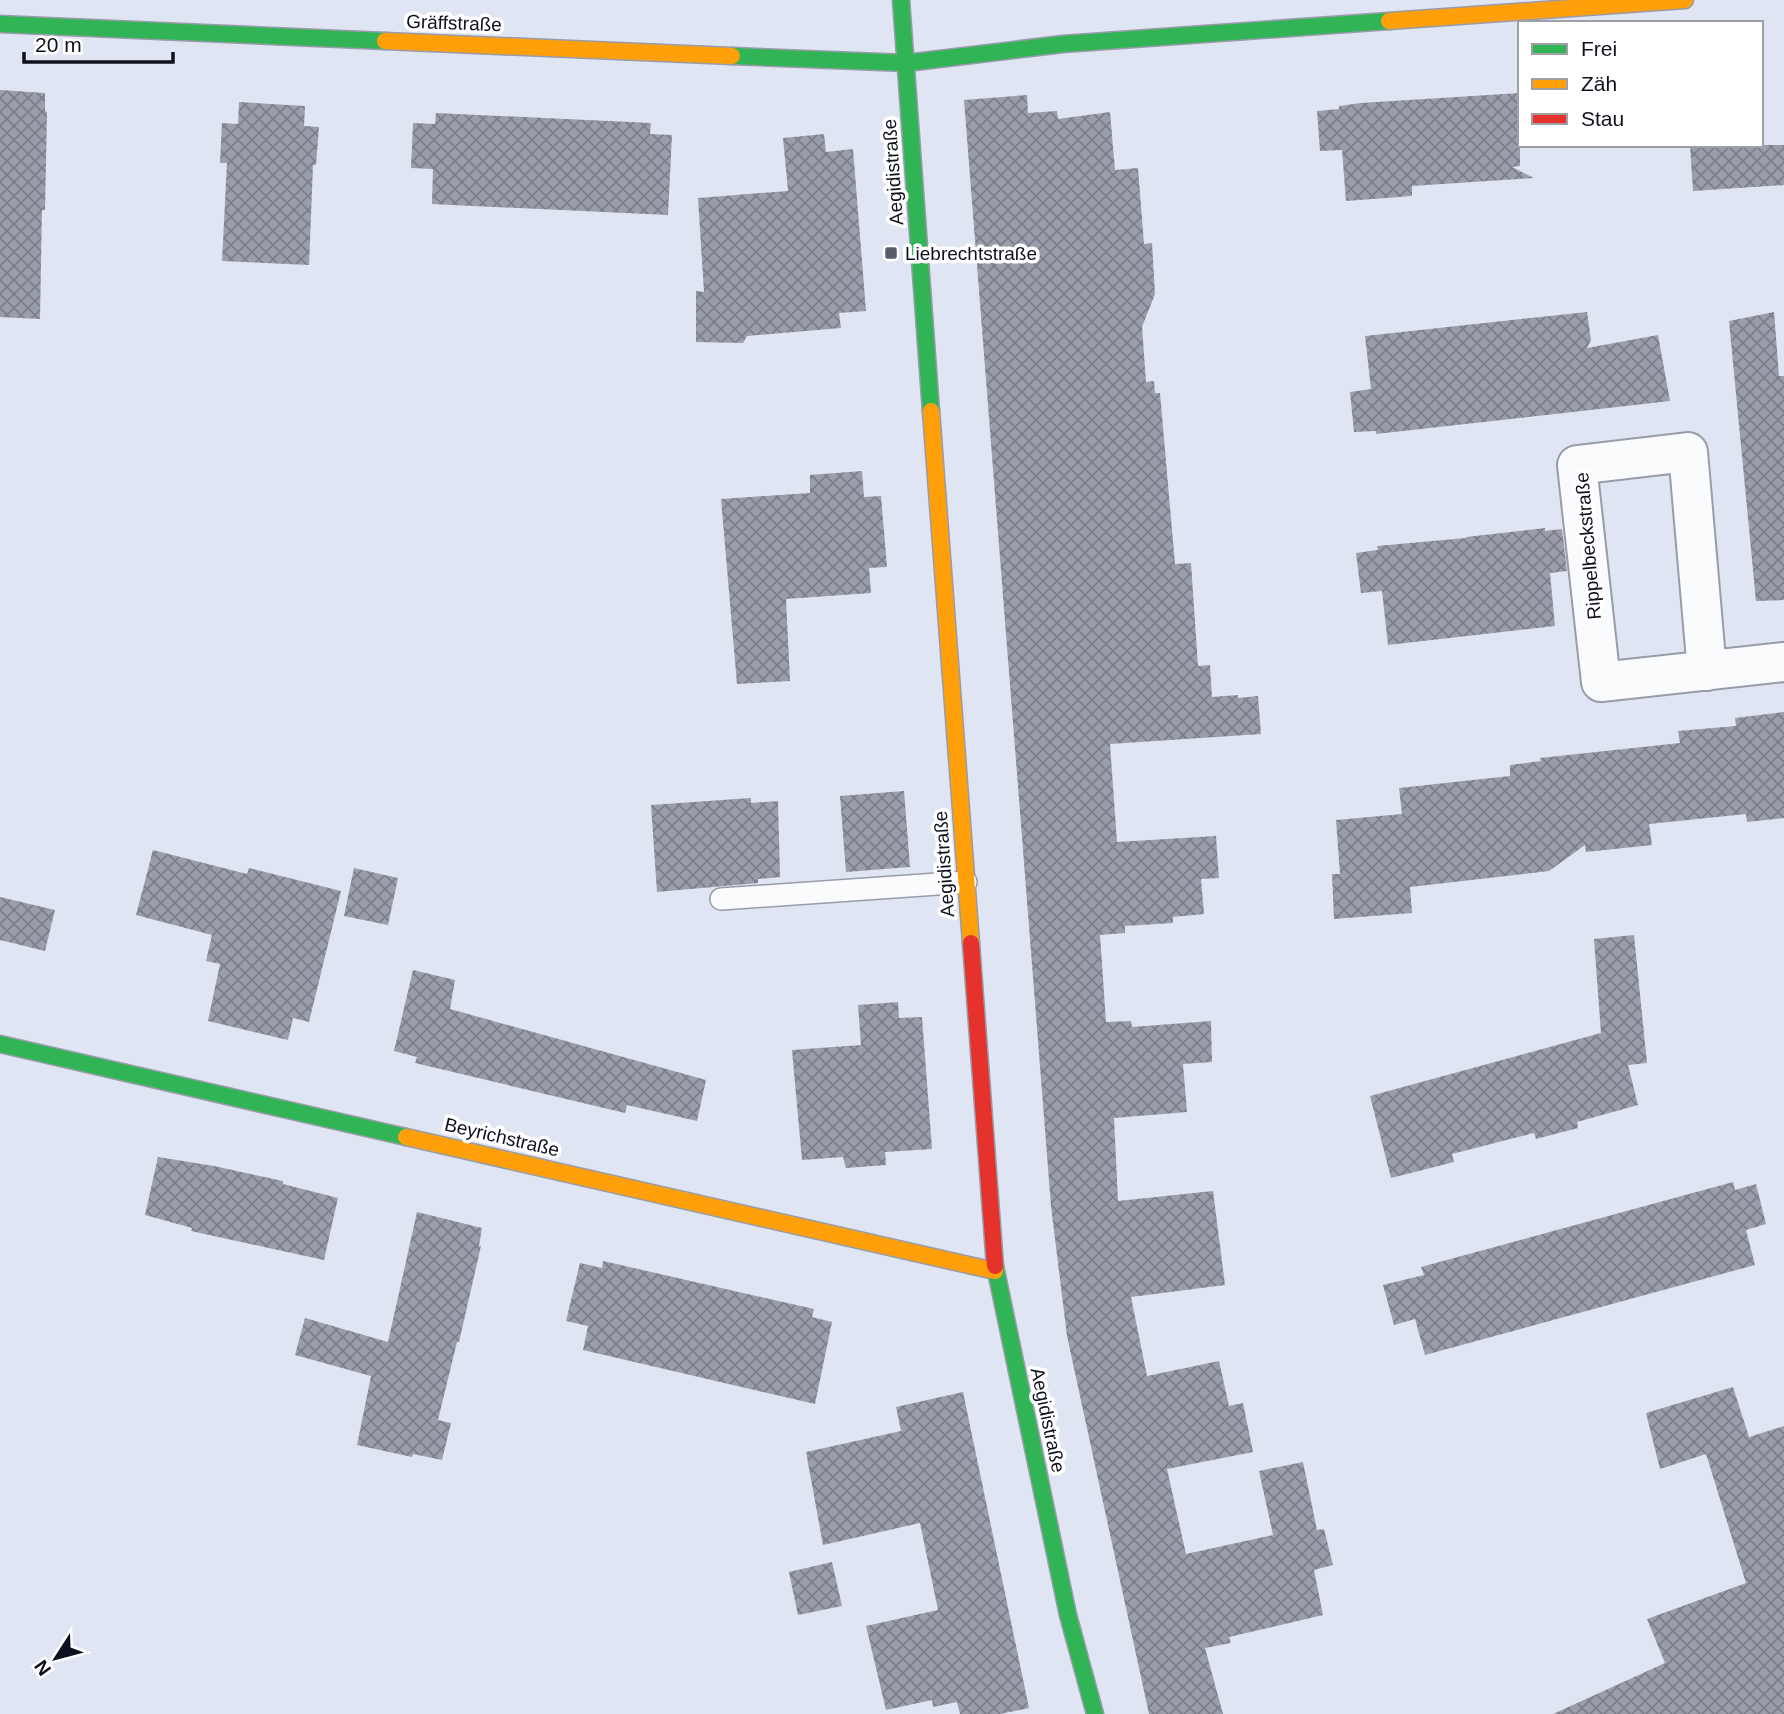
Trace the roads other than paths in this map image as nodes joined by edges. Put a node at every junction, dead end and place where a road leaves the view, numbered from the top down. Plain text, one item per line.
1 (901, 0) edge
2 (1685, 0) edge
3 (0, 24) edge
4 (906, 63) junction
5 (1784, 662) edge
6 (1707, 671) junction
7 (966, 883) junction
8 (721, 899) dead end
9 (0, 1044) edge
10 (995, 1271) junction
11 (1095, 1714) edge

1 - 4 street, Aegidistraße
2 - 4 street
3 - 4 street, Gräffstraße
4 - 7 street, Aegidistraße
5 - 6 street, Rippelbeckstraße
6 - 6 street, Rippelbeckstraße
7 - 8 lane
7 - 10 street, Aegidistraße
9 - 10 street, Beyrichstraße
10 - 11 street, Aegidistraße

